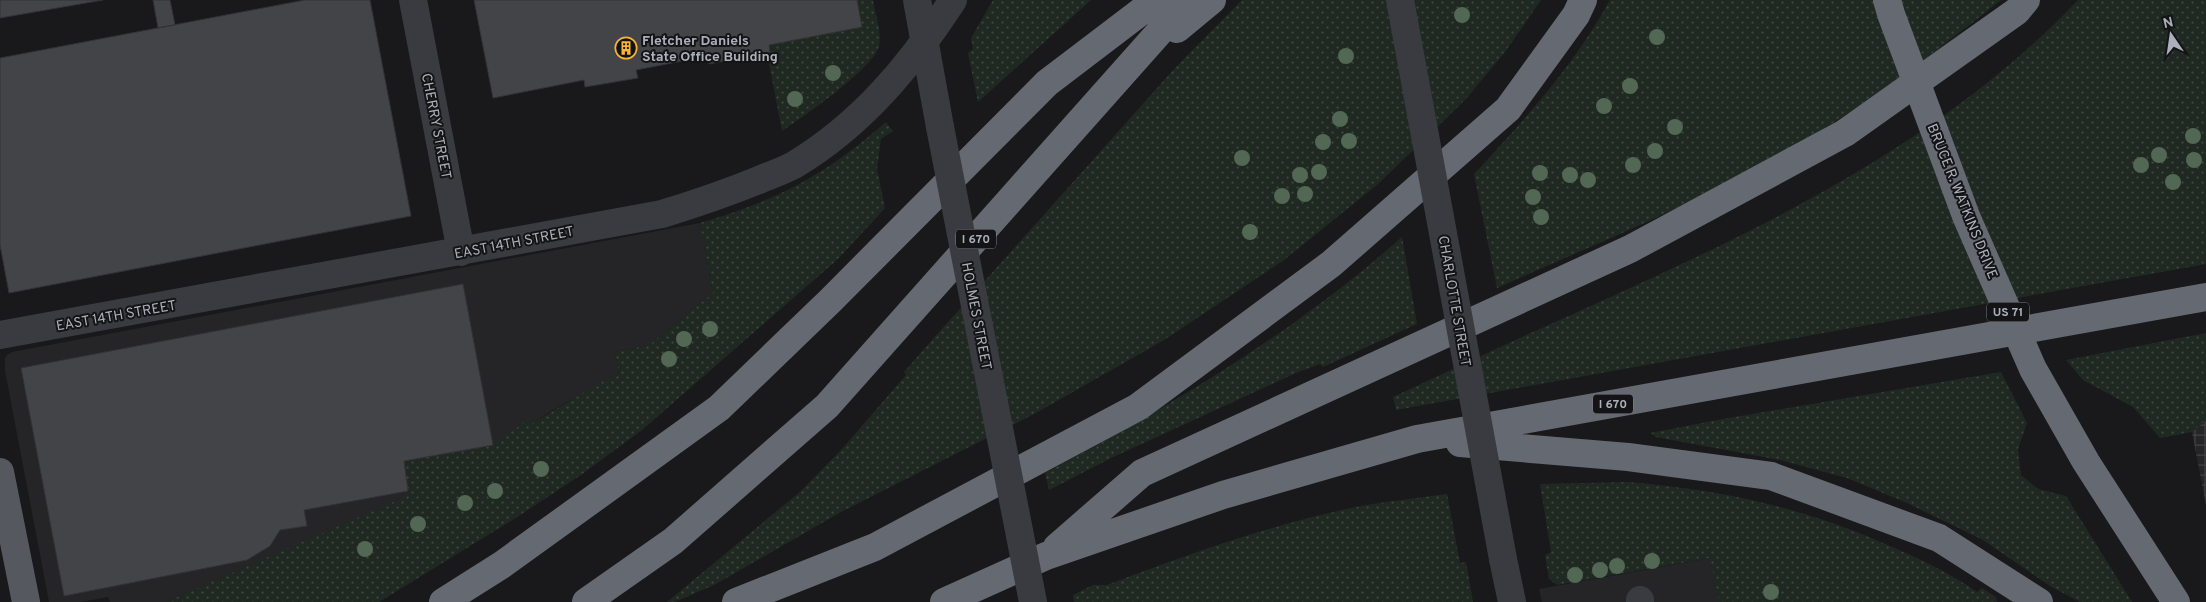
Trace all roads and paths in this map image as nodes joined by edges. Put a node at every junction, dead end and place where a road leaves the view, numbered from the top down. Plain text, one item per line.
1 (413, 0) edge
2 (917, 0) edge
3 (953, 0) edge
4 (1156, 0) edge
5 (1188, 0) edge
6 (1212, 0) edge
7 (1400, 0) edge
8 (1583, 0) edge
9 (1887, 0) edge
10 (2026, 0) edge
11 (925, 42) junction
12 (1125, 73) junction
13 (461, 252) junction
14 (2206, 297) edge
15 (0, 336) edge
16 (1417, 440) junction
17 (0, 472) edge
18 (1046, 556) junction
19 (8, 560) edge
20 (2036, 600) edge
21 (26, 602) edge
22 (443, 602) edge
23 (586, 602) edge
24 (736, 602) edge
25 (944, 602) edge
26 (1033, 602) edge
27 (1512, 602) edge
28 (2176, 602) edge

1 - 13 street, CHERRY STREET
2 - 11 street, HOLMES STREET
3 - 11 street, EAST 14TH STREET
4 - 22 highway
5 - 12 highway, I 670
6 - 12 highway
7 - 27 street, CHARLOTTE STREET, bridge
8 - 24 highway
9 - 28 highway, BRUCE R. WATKINS DRIVE / US 71, bridge
10 - 18 highway
11 - 13 street, EAST 14TH STREET
11 - 26 street, HOLMES STREET, bridge
12 - 23 highway, I 670
13 - 15 street, EAST 14TH STREET
14 - 16 highway, I 670
16 - 18 highway, I 670
16 - 20 highway
17 - 19 main road
18 - 25 highway, I 670
19 - 21 main road

